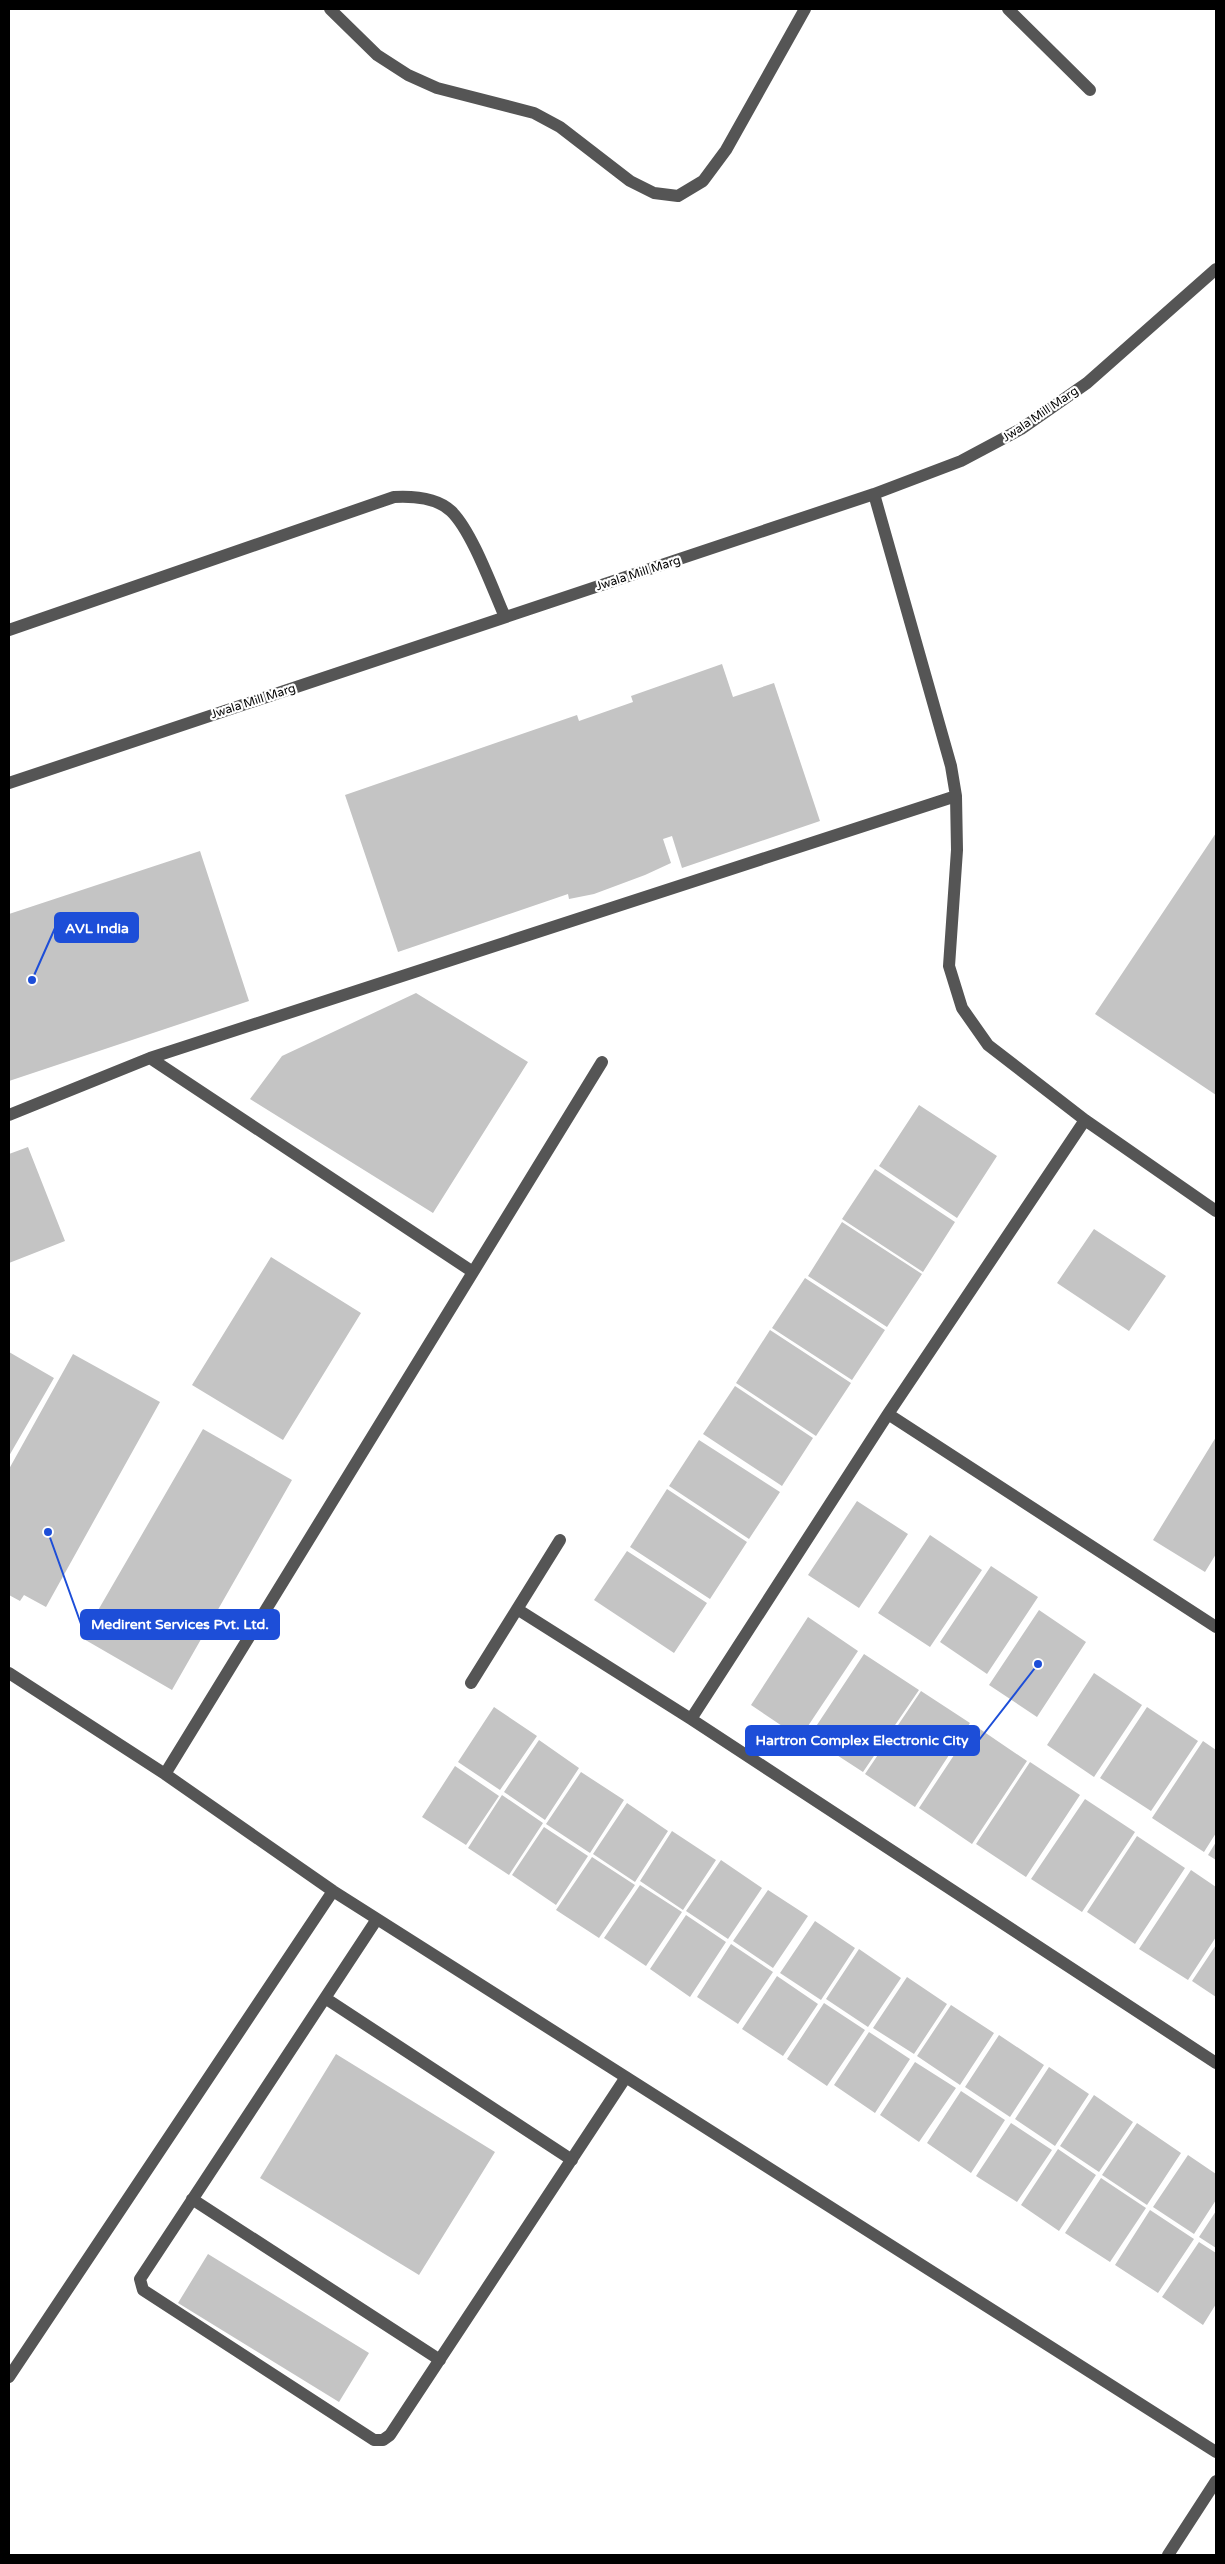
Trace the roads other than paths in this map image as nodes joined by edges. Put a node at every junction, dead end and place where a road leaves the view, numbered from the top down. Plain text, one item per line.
1 (330, 9) edge
2 (805, 9) edge
3 (1008, 9) edge
4 (1090, 90) dead end
5 (1216, 269) edge
6 (874, 494) junction
7 (505, 617) junction
8 (9, 630) edge
9 (9, 783) edge
10 (956, 796) junction
11 (150, 1058) junction
12 (602, 1062) dead end
13 (9, 1115) edge
14 (1085, 1120) junction
15 (1216, 1210) edge
16 (473, 1272) junction
17 (888, 1414) junction
18 (560, 1540) dead end
19 (517, 1609) junction
20 (1216, 1627) edge
21 (9, 1673) edge
22 (471, 1683) dead end
23 (691, 1719) junction
24 (165, 1774) junction
25 (333, 1891) junction
26 (377, 1919) junction
27 (325, 1998) junction
28 (1216, 2064) edge
29 (626, 2077) junction
30 (572, 2160) junction
31 (192, 2199) junction
32 (440, 2360) junction
33 (9, 2377) edge
34 (1216, 2452) edge
35 (1216, 2481) edge
36 (1168, 2555) edge

1 - 2 street
3 - 4 street
5 - 6 street, Jwala Mill Marg
6 - 7 street, Jwala Mill Marg
6 - 10 street
7 - 8 street
7 - 9 street, Jwala Mill Marg
10 - 11 street
10 - 14 street
11 - 13 street
11 - 16 street
12 - 16 street
14 - 15 street
14 - 17 street
16 - 24 street
17 - 20 street
17 - 23 street
18 - 19 street
19 - 22 street
19 - 23 street
21 - 24 street
23 - 28 street
24 - 25 street
25 - 26 street
25 - 33 street
26 - 27 street
26 - 29 street
27 - 30 street
27 - 31 street
29 - 30 street
29 - 34 street
30 - 32 street
31 - 32 street
31 - 32 street
35 - 36 street

